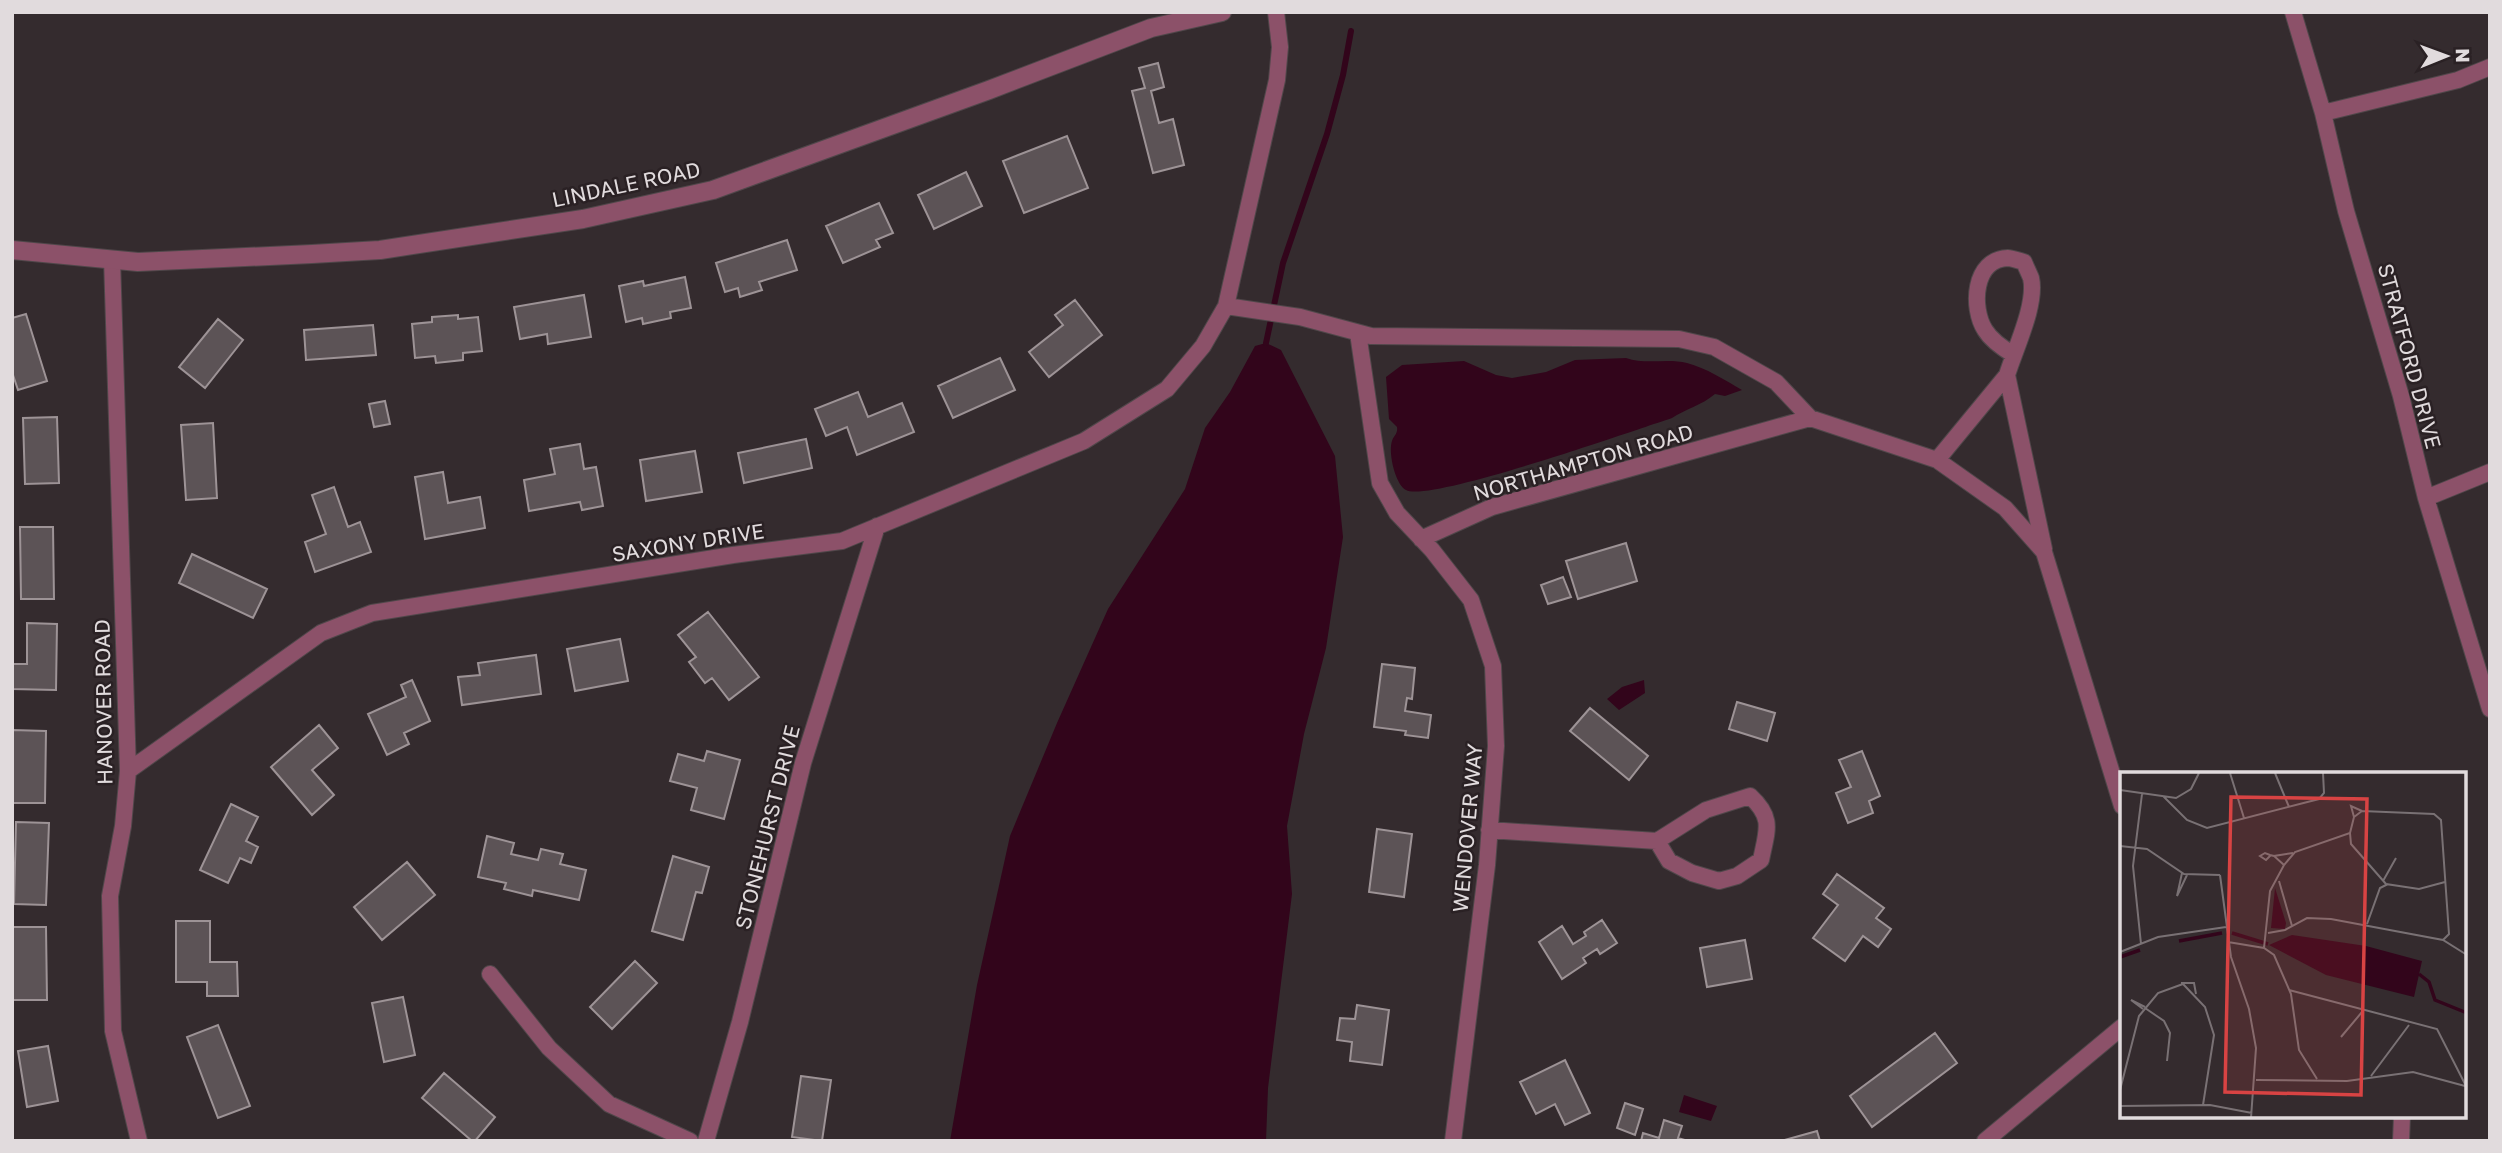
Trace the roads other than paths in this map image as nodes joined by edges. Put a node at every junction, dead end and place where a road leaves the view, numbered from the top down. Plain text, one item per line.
1 (1222, 12) edge
2 (1276, 12) edge
3 (2293, 12) edge
4 (2490, 67) edge
5 (2323, 113) junction
6 (12, 250) edge
7 (112, 259) junction
8 (1226, 306) junction
9 (1358, 333) junction
10 (2014, 355) junction
11 (2007, 375) junction
12 (1810, 418) junction
13 (1937, 460) junction
14 (2490, 472) edge
15 (2426, 498) junction
16 (877, 526) junction
17 (1421, 539) junction
18 (2045, 552) junction
19 (2490, 709) edge
20 (128, 771) junction
21 (2120, 799) edge
22 (1489, 830) junction
23 (1657, 841) junction
24 (490, 974) dead end
25 (2120, 1027) edge
26 (2402, 1118) edge
27 (139, 1141) edge
28 (690, 1141) edge
29 (706, 1141) edge
30 (1452, 1141) edge
31 (1984, 1141) edge
32 (2401, 1141) edge

1 - 7 street, LINDALE ROAD
2 - 8 street
3 - 5 street, STRATFORD DRIVE
4 - 5 street
5 - 15 street, STRATFORD DRIVE
6 - 7 street, LINDALE ROAD
7 - 20 street, HANOVER ROAD
8 - 9 street
8 - 16 street, SAXONY DRIVE
9 - 12 street
9 - 17 street
10 - 10 street
10 - 11 street
11 - 13 street
11 - 18 street
12 - 13 street
12 - 17 street, NORTHAMPTON ROAD
13 - 18 street
14 - 15 street
15 - 19 street, STRATFORD DRIVE
16 - 20 street, SAXONY DRIVE
16 - 29 street, STONEHURST DRIVE
17 - 22 street, WENDOVER WAY
18 - 21 street
20 - 27 street, HANOVER ROAD
22 - 23 street
22 - 30 street, WENDOVER WAY
23 - 23 street
24 - 28 street
25 - 31 street
26 - 32 street

